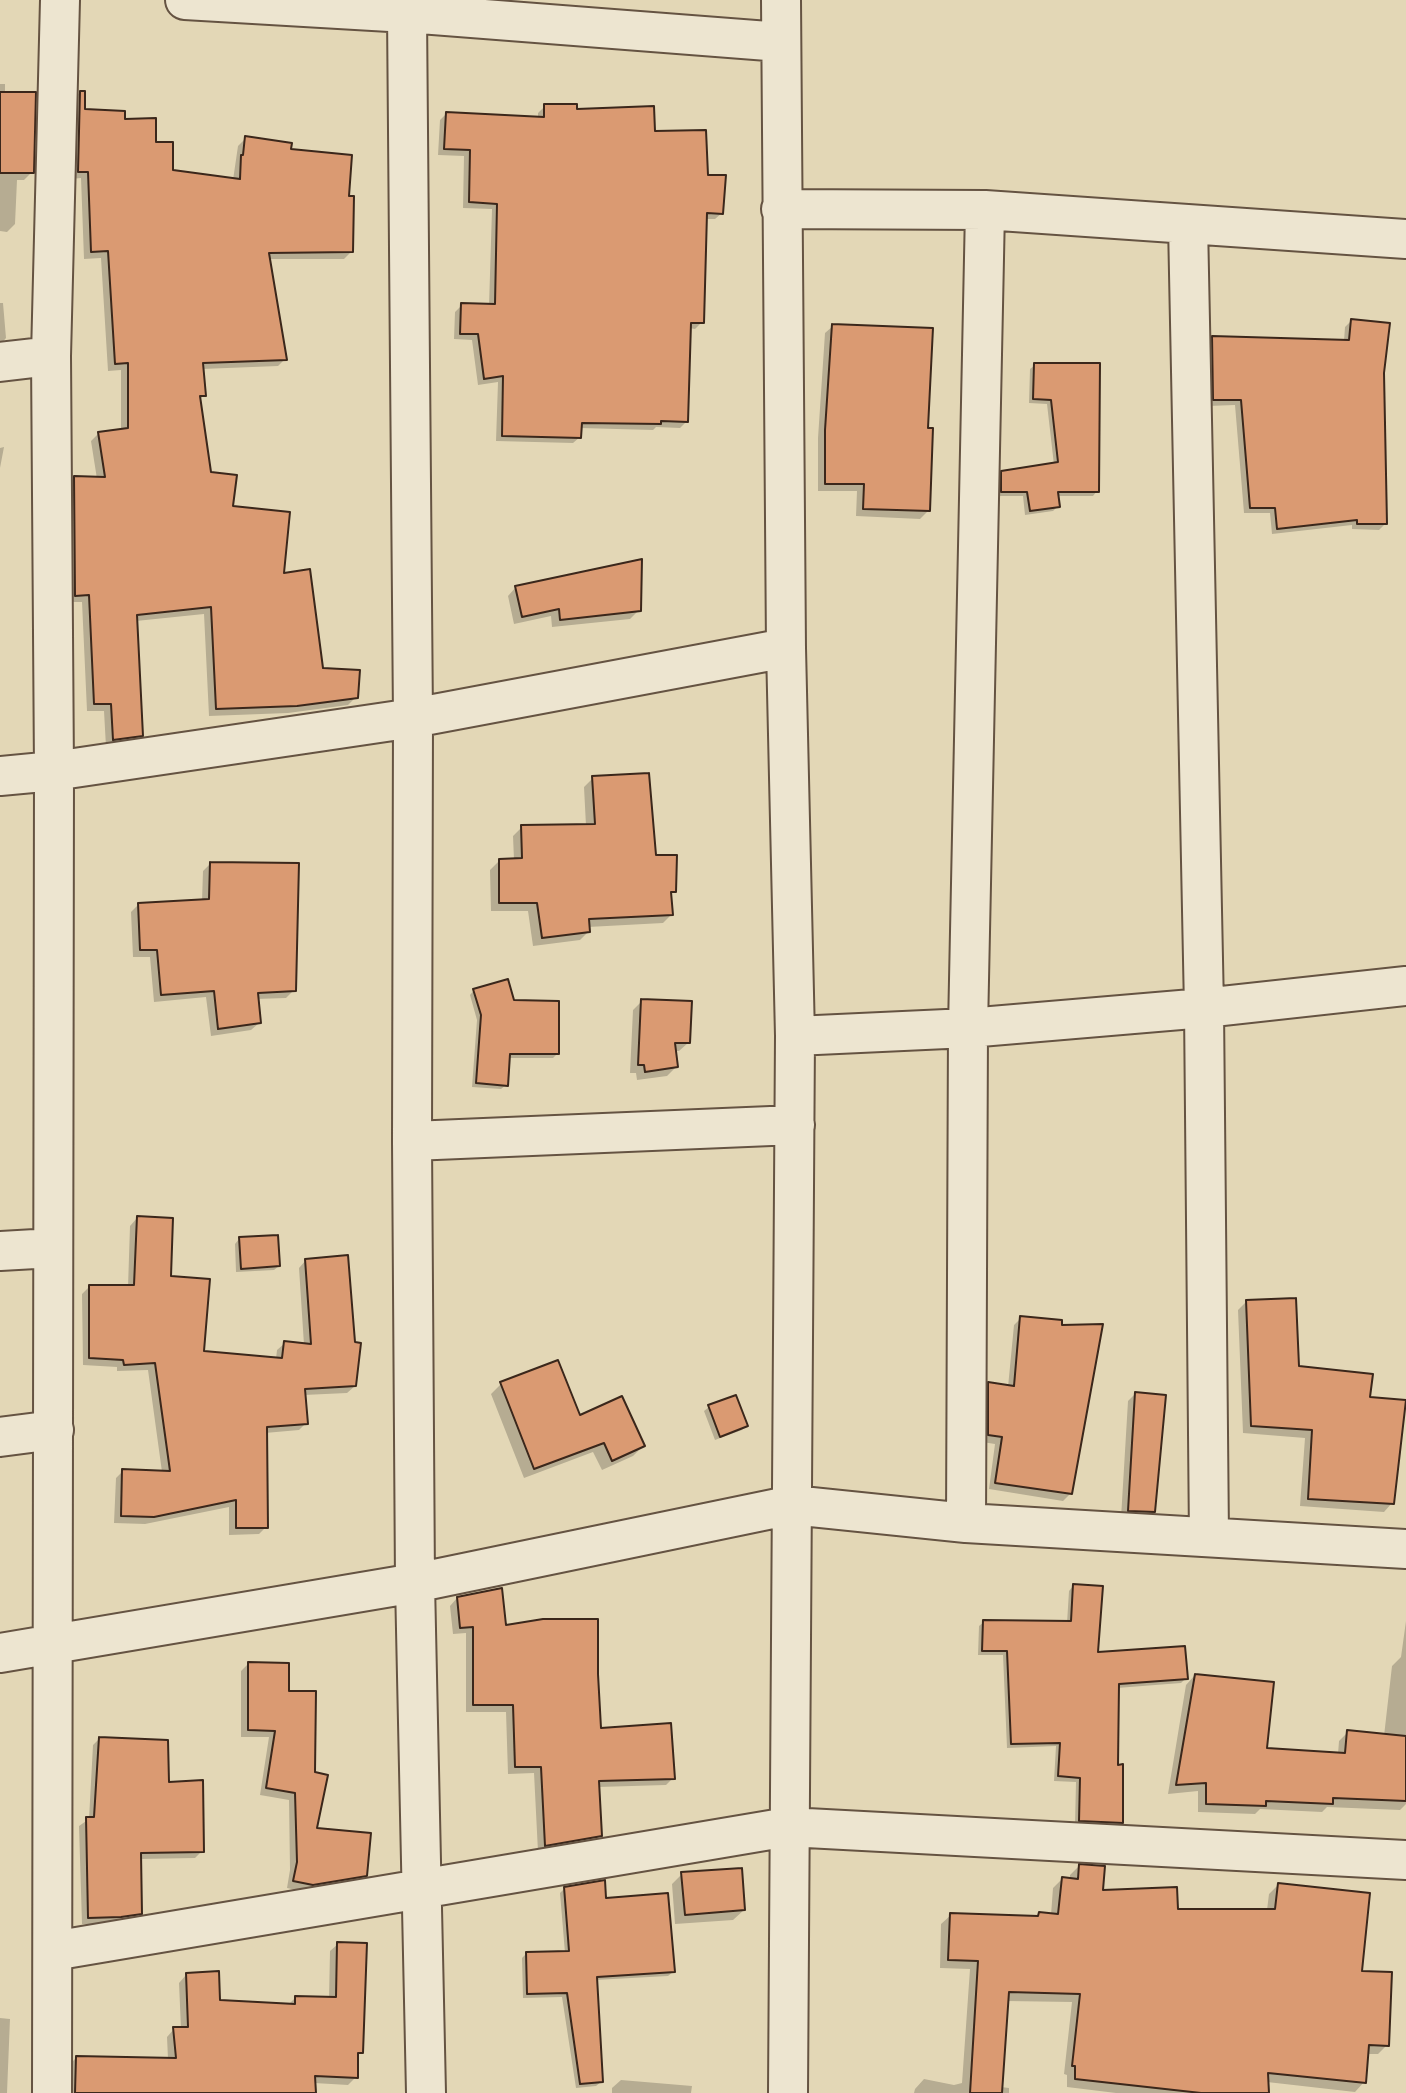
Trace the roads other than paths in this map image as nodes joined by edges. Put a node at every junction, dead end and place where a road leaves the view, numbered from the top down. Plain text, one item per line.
1 (60, 0) edge
2 (185, 0) edge
3 (781, 0) edge
4 (407, 13) junction
5 (781, 42) junction
6 (782, 209) junction
7 (985, 210) junction
8 (1188, 224) junction
9 (1406, 239) edge
10 (51, 356) junction
11 (0, 362) edge
12 (786, 648) junction
13 (413, 718) junction
14 (54, 771) junction
15 (0, 776) edge
16 (1406, 986) edge
17 (1204, 1007) junction
18 (968, 1028) junction
19 (795, 1036) junction
20 (795, 1125) junction
21 (412, 1140) junction
22 (53, 1248) junction
23 (0, 1251) edge
24 (54, 1430) junction
25 (0, 1437) edge
26 (792, 1505) junction
27 (966, 1522) junction
28 (1209, 1537) junction
29 (1406, 1549) edge
30 (415, 1583) junction
31 (53, 1643) junction
32 (0, 1653) edge
33 (788, 1827) junction
34 (1406, 1860) edge
35 (423, 1889) junction
36 (53, 1951) junction
37 (52, 2093) edge
38 (426, 2093) edge
39 (788, 2093) edge

1 - 10 street
2 - 4 street
3 - 5 street
4 - 5 street
4 - 13 street
5 - 6 street
6 - 7 street
6 - 12 street
7 - 8 street
7 - 18 street
8 - 9 street
8 - 17 street
10 - 11 street
10 - 14 street
12 - 13 street
12 - 19 street
13 - 14 street
13 - 21 street
14 - 15 street
14 - 22 street
16 - 17 street
17 - 18 street
17 - 28 street
18 - 19 street
18 - 27 street
19 - 20 street
20 - 21 street
20 - 26 street
21 - 30 street
22 - 23 street
22 - 24 street
24 - 25 street
24 - 31 street
26 - 27 street
26 - 30 street
26 - 33 street
27 - 28 street
28 - 29 street
30 - 31 street
30 - 35 street
31 - 32 street
31 - 36 street
33 - 34 street
33 - 35 street
33 - 39 street
35 - 36 street
35 - 38 street
36 - 37 street

